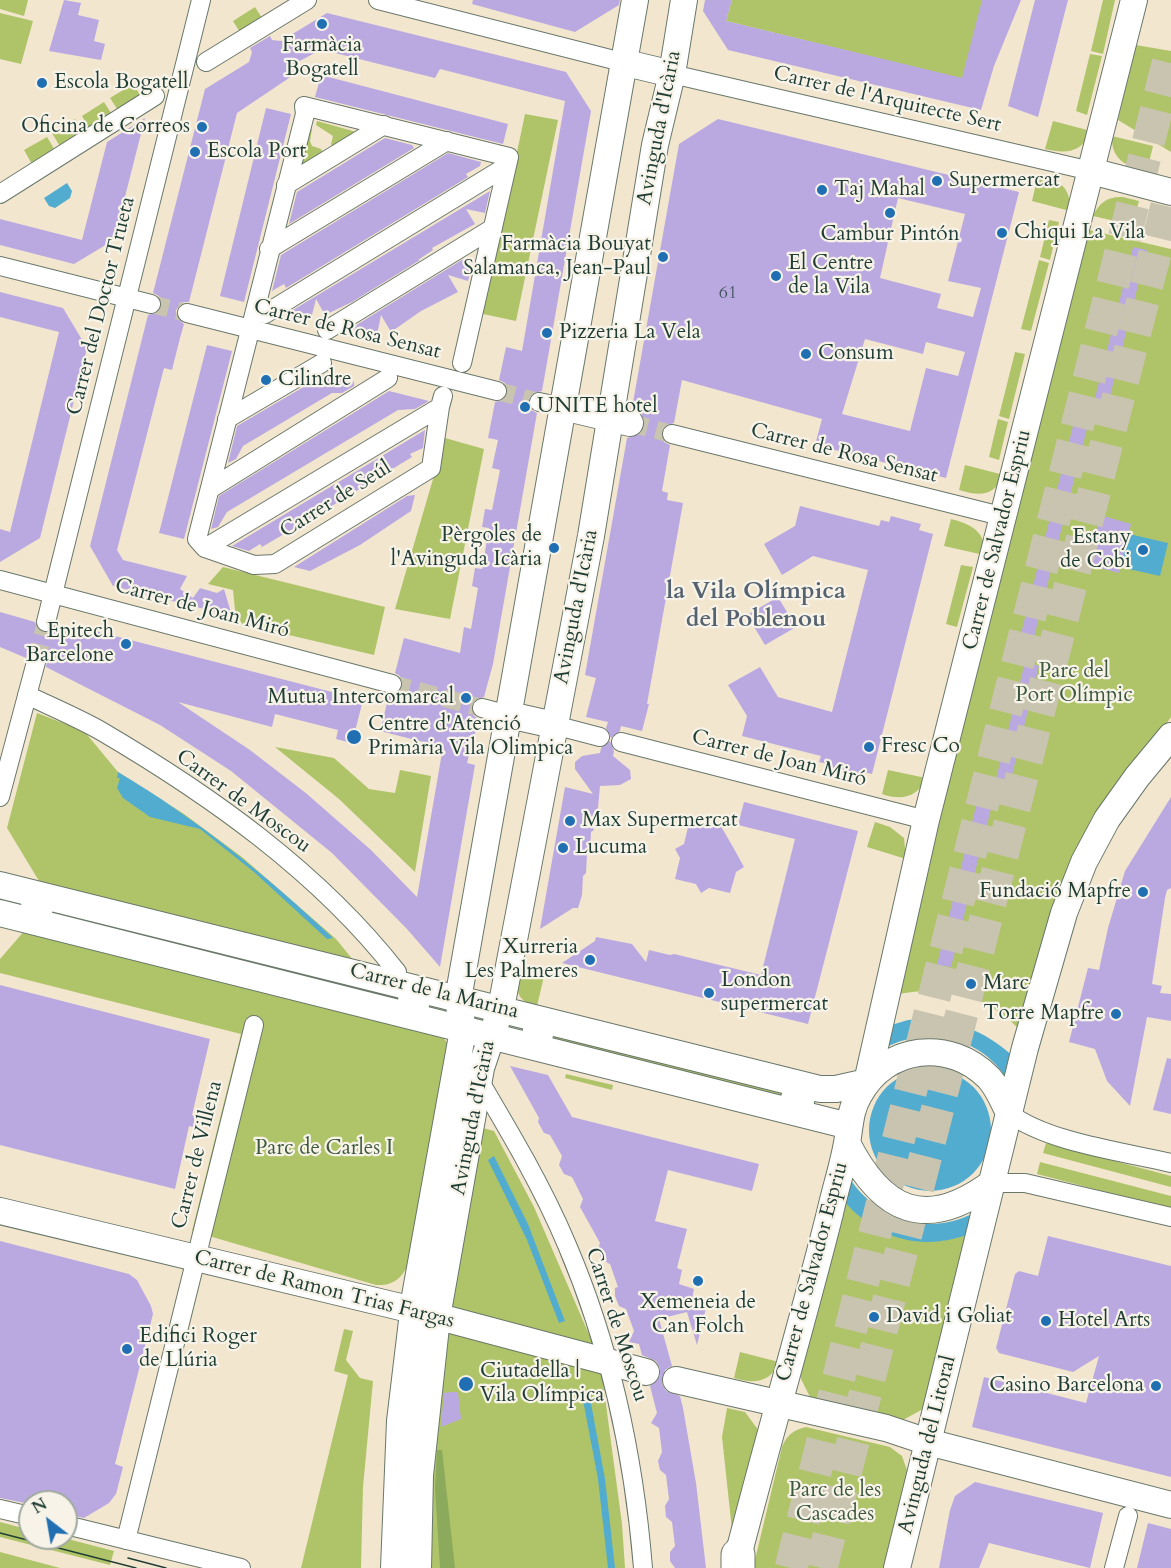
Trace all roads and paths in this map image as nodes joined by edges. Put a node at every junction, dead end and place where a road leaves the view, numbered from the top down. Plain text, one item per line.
1 (201, 0) edge
2 (307, 0) edge
3 (378, 0) edge
4 (635, 0) edge
5 (684, 0) edge
6 (1134, 0) edge
7 (207, 62) dead end
8 (622, 62) junction
9 (672, 74) junction
10 (155, 96) dead end
11 (384, 125) junction
12 (447, 141) junction
13 (507, 165) junction
14 (1092, 171) junction
15 (286, 185) junction
16 (1171, 192) edge
17 (0, 194) edge
18 (493, 228) junction
19 (269, 249) junction
20 (0, 266) edge
21 (127, 298) junction
22 (151, 304) tunnel mouth
23 (187, 313) tunnel mouth
24 (265, 314) dead end
25 (250, 329) junction
26 (327, 330) dead end
27 (322, 363) dead end
28 (462, 363) dead end
29 (388, 378) dead end
30 (497, 391) tunnel mouth
31 (551, 404) junction
32 (227, 419) junction
33 (619, 420) junction
34 (672, 434) tunnel mouth
35 (210, 489) junction
36 (1005, 517) junction
37 (201, 544) junction
38 (0, 580) edge
39 (54, 592) junction
40 (46, 622) tunnel mouth
41 (36, 662) tunnel mouth
42 (392, 684) tunnel mouth
43 (27, 695) junction
44 (482, 708) tunnel mouth
45 (509, 715) junction
46 (554, 725) junction
47 (1171, 736) edge
48 (600, 737) dead end
49 (621, 742) dead end
50 (0, 797) edge
51 (926, 820) junction
52 (0, 885) edge
53 (0, 913) edge
54 (401, 989) junction
55 (458, 999) junction
56 (501, 1008) junction
57 (254, 1025) dead end
58 (463, 1030) junction
59 (490, 1036) junction
60 (479, 1080) junction
61 (867, 1082) junction
62 (1009, 1113) junction
63 (848, 1135) junction
64 (1171, 1163) edge
65 (992, 1183) junction
66 (0, 1211) edge
67 (1171, 1217) edge
68 (195, 1260) junction
69 (425, 1314) junction
70 (609, 1362) junction
71 (646, 1372) dead end
72 (676, 1380) dead end
73 (723, 1389) junction
74 (780, 1401) junction
75 (770, 1438) junction
76 (928, 1442) junction
77 (919, 1479) junction
78 (1171, 1505) edge
79 (0, 1509) edge
80 (18, 1513) edge
81 (1128, 1515) dead end
82 (78, 1528) edge
83 (126, 1540) junction
84 (737, 1564) edge
85 (241, 1568) edge
86 (394, 1568) edge
87 (418, 1568) edge
88 (643, 1568) edge
89 (897, 1568) edge
90 (1114, 1568) edge

1 - 21 street, Carrer del Doctor Trueta
2 - 7 street
3 - 8 street
4 - 8 street, Avinguda d'Icària
5 - 9 street, Avinguda d'Icària
6 - 14 street, Carrer de Salvador Espriu
8 - 9 street
8 - 31 street, Avinguda d'Icària
9 - 14 street, Carrer de l'Arquitecte Sert
9 - 33 street, Avinguda d'Icària
10 - 17 street
11 - 12 street
11 - 15 street
11 - 15 street
12 - 13 street
12 - 19 street
13 - 18 street
13 - 24 street
14 - 16 street
14 - 36 street, Carrer de Salvador Espriu
15 - 19 street
18 - 26 street
18 - 28 street
19 - 25 street
20 - 21 street
21 - 22 street
21 - 39 street, Carrer del Doctor Trueta
23 - 25 street, Carrer de Rosa Sensat
25 - 30 street, Carrer de Rosa Sensat
25 - 32 street
27 - 32 street
29 - 35 street
31 - 33 street
31 - 45 street, Avinguda d'Icària
32 - 35 street
33 - 46 street, Avinguda d'Icària
34 - 36 street, Carrer de Rosa Sensat
35 - 37 street
36 - 51 street, Carrer de Salvador Espriu
37 - 37 street, Carrer de Seúl
38 - 39 street, Carrer de Joan Miró
39 - 40 street, Carrer del Doctor Trueta
39 - 42 street, Carrer de Joan Miró
41 - 43 street
43 - 50 street
43 - 54 street, Carrer de Moscou
44 - 45 street
45 - 46 street
45 - 55 street, Avinguda d'Icària
46 - 48 street
46 - 56 street, Avinguda d'Icària
47 - 62 street
49 - 51 street, Carrer de Joan Miró
51 - 61 street, Carrer de Salvador Espriu
52 - 54 street, Carrer de la Marina
53 - 58 street, Carrer de la Marina
54 - 55 street, Carrer de la Marina
55 - 56 street, Carrer de la Marina
55 - 58 street, Avinguda d'Icària
56 - 59 street, Avinguda d'Icària
56 - 61 street, Carrer de la Marina
57 - 68 street, Carrer de Villena
58 - 59 street, Carrer de la Marina
58 - 69 street, Avinguda d'Icària
59 - 60 street, Avinguda d'Icària
59 - 63 street, Carrer de la Marina
60 - 69 street, Avinguda d'Icària
60 - 70 street, Carrer de Moscou
61 - 62 street
61 - 63 street
62 - 64 street
62 - 65 street
63 - 65 street
63 - 74 street, Carrer de Salvador Espriu
65 - 67 street
65 - 76 street, Avinguda del Litoral
66 - 68 street, Carrer de Ramon Trias Fargas
68 - 69 street, Carrer de Ramon Trias Fargas
68 - 83 street, Carrer de Villena
69 - 70 street, Carrer de Ramon Trias Fargas
69 - 86 street
69 - 87 street
70 - 71 street, Carrer de Ramon Trias Fargas
70 - 88 street, Carrer de Moscou
72 - 73 street
73 - 74 street
73 - 75 street
74 - 75 street, Carrer de Salvador Espriu
74 - 76 street
75 - 77 street
75 - 84 street, Carrer de Salvador Espriu
76 - 77 street, Avinguda del Litoral
76 - 78 street
77 - 89 street, Avinguda del Litoral
79 - 80 street
81 - 90 street
82 - 83 street
83 - 85 street

